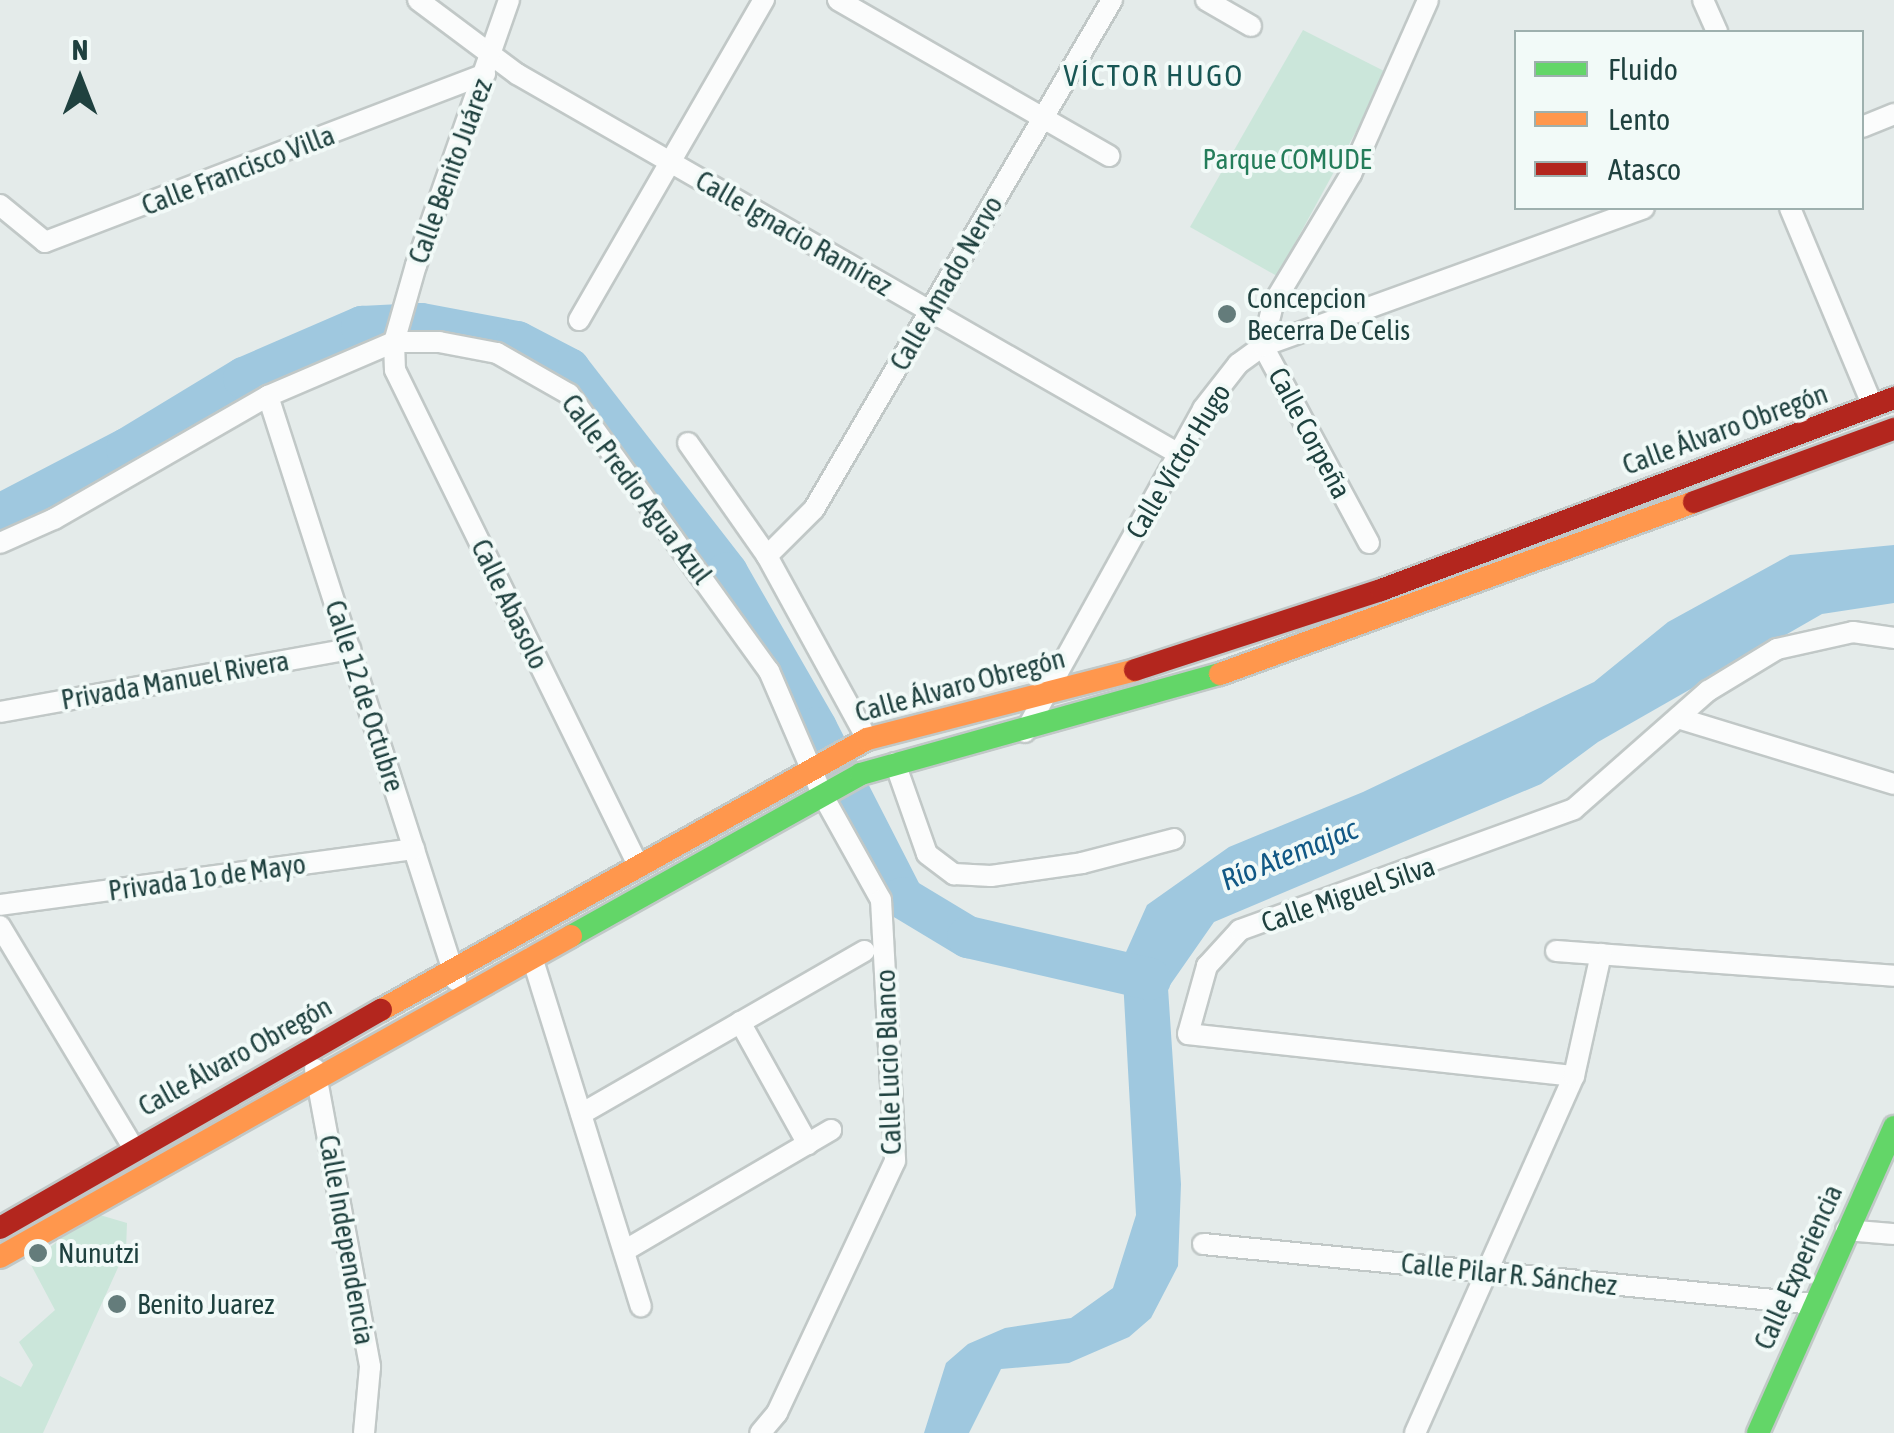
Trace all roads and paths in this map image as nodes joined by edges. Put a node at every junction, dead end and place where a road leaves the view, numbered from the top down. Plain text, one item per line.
1 (418, 0) edge
2 (509, 0) edge
3 (764, 0) edge
4 (838, 0) edge
5 (1112, 0) edge
6 (1206, 0) edge
7 (1428, 0) edge
8 (1703, 0) edge
9 (1251, 26) dead end
10 (1716, 30) edge
11 (488, 64) junction
12 (1894, 114) edge
13 (1042, 118) junction
14 (1864, 125) edge
15 (1109, 156) dead end
16 (675, 165) junction
17 (0, 206) edge
18 (1638, 210) edge
19 (1791, 210) edge
20 (930, 311) junction
21 (579, 320) dead end
22 (394, 342) junction
23 (1263, 346) junction
24 (268, 396) junction
25 (1884, 402) edge
26 (1894, 429) edge
27 (688, 443) dead end
28 (1179, 454) junction
29 (0, 543) edge
30 (1369, 544) dead end
31 (767, 556) junction
32 (1894, 638) edge
33 (350, 649) junction
34 (1046, 692) junction
35 (0, 712) edge
36 (1678, 718) junction
37 (1025, 732) junction
38 (861, 741) junction
39 (895, 763) junction
40 (814, 764) junction
41 (1894, 784) edge
42 (825, 792) junction
43 (1174, 838) dead end
44 (414, 849) junction
45 (637, 863) junction
46 (0, 904) edge
47 (0, 926) edge
48 (864, 951) dead end
49 (1556, 951) dead end
50 (1601, 954) junction
51 (532, 956) junction
52 (452, 968) junction
53 (1894, 976) edge
54 (461, 996) junction
55 (740, 1022) junction
56 (312, 1048) junction
57 (1574, 1076) junction
58 (317, 1077) junction
59 (581, 1114) junction
60 (1894, 1127) edge
61 (832, 1130) dead end
62 (808, 1144) junction
63 (133, 1148) junction
64 (0, 1228) edge
65 (1846, 1230) junction
66 (1894, 1234) edge
67 (1203, 1244) dead end
68 (624, 1251) junction
69 (0, 1258) edge
70 (1487, 1272) junction
71 (1814, 1304) junction
72 (641, 1306) dead end
73 (364, 1433) edge
74 (760, 1433) edge
75 (1415, 1433) edge
76 (1758, 1433) edge

1 - 11 street, Calle Ignacio Ramírez
2 - 11 street, Calle Benito Juárez
3 - 16 street
4 - 13 street
5 - 13 street, Calle Amado Nervo
6 - 9 street
7 - 23 street, Calle Corpeña
8 - 10 street
11 - 16 street, Calle Ignacio Ramírez
11 - 17 street, Calle Francisco Villa
11 - 22 street, Calle Benito Juárez
12 - 14 street
13 - 15 street
13 - 20 street, Calle Amado Nervo
16 - 20 street, Calle Ignacio Ramírez
16 - 21 street
18 - 23 street, Calle Víctor Hugo
19 - 25 street
20 - 28 street, Calle Ignacio Ramírez
20 - 31 street, Calle Amado Nervo
22 - 24 street, Calle Predio Agua Azul
22 - 40 street, Calle Predio Agua Azul
22 - 45 street, Calle Abasolo
23 - 28 street, Calle Víctor Hugo
23 - 30 street, Calle Corpeña
24 - 29 street, Calle Predio Agua Azul
24 - 33 street, Calle 12 de Octubre
25 - 34 street, Calle Álvaro Obregón
26 - 37 street, Calle Álvaro Obregón
27 - 31 street
28 - 34 street, Calle Víctor Hugo
31 - 38 street
32 - 36 street, Calle Miguel Silva
33 - 35 street, Privada Manuel Rivera
33 - 44 street, Calle 12 de Octubre
34 - 37 street, Calle Víctor Hugo
34 - 38 street, Calle Álvaro Obregón
36 - 41 street
36 - 57 street, Calle Miguel Silva
37 - 39 street, Calle Álvaro Obregón
38 - 40 street, Calle Álvaro Obregón
39 - 42 street, Calle Álvaro Obregón
39 - 43 street
40 - 42 street, Calle Predio Agua Azul
40 - 45 street, Calle Álvaro Obregón
42 - 51 street, Calle Álvaro Obregón
42 - 74 street, Calle Lucio Blanco
44 - 46 street, Privada 1o de Mayo
44 - 52 street, Calle 12 de Octubre
45 - 52 street, Calle Álvaro Obregón
47 - 63 street
48 - 55 street
49 - 50 street
50 - 53 street
50 - 57 street
51 - 54 street, Calle Álvaro Obregón
51 - 59 street
52 - 54 street, Calle 12 de Octubre
52 - 56 street, Calle Álvaro Obregón
54 - 58 street, Calle Álvaro Obregón
55 - 59 street
55 - 62 street
56 - 58 street, Calle Independencia
56 - 63 street, Calle Álvaro Obregón
57 - 70 street
58 - 69 street, Calle Álvaro Obregón
58 - 73 street, Calle Independencia
59 - 68 street
60 - 65 street, Calle Experiencia
61 - 62 street
62 - 68 street
63 - 64 street, Calle Álvaro Obregón
65 - 66 street
65 - 71 street, Calle Experiencia
67 - 70 street, Calle Pilar R. Sánchez
68 - 72 street
70 - 71 street, Calle Pilar R. Sánchez
70 - 75 street
71 - 76 street, Calle Experiencia

